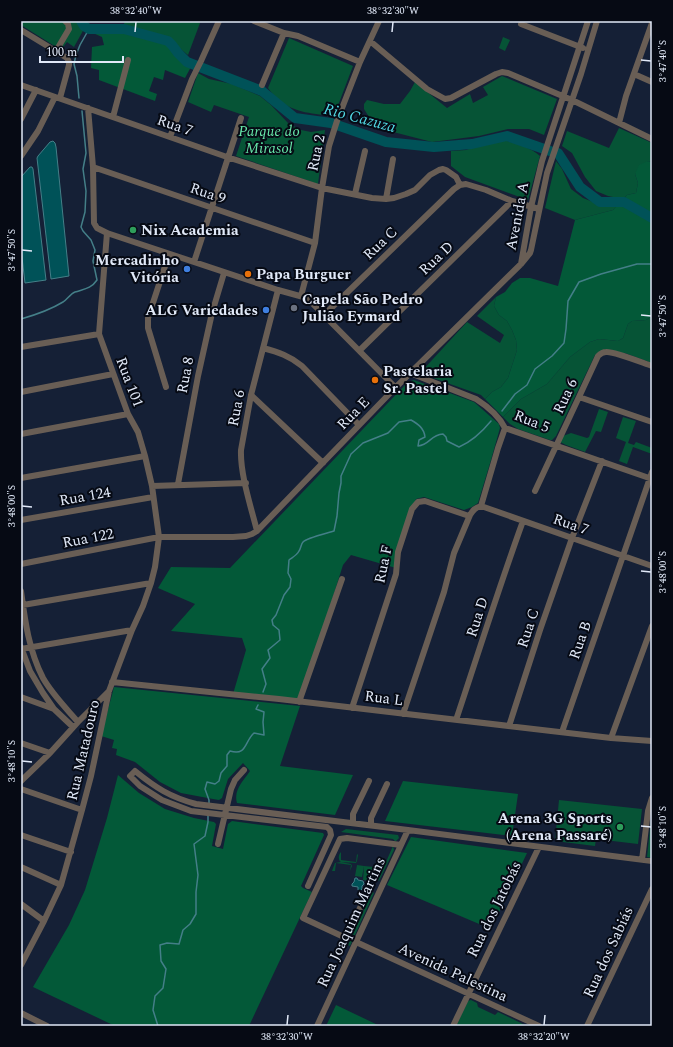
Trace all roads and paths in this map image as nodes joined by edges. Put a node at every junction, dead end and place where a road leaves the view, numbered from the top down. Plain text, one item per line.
1 (65, 21) edge
2 (219, 21) edge
3 (254, 21) edge
4 (379, 21) edge
5 (588, 21) edge
6 (597, 21) edge
7 (521, 24) dead end
8 (652, 25) edge
9 (21, 30) edge
10 (284, 33) junction
11 (370, 41) junction
12 (580, 46) junction
13 (588, 50) junction
14 (56, 51) junction
15 (128, 60) dead end
16 (360, 62) junction
17 (634, 74) junction
18 (652, 82) edge
19 (21, 85) edge
20 (262, 85) dead end
21 (36, 90) junction
22 (563, 96) junction
23 (58, 97) junction
24 (572, 100) junction
25 (88, 108) junction
26 (113, 117) junction
27 (241, 118) dead end
28 (21, 119) edge
29 (618, 123) junction
30 (170, 137) junction
31 (652, 139) edge
32 (365, 151) dead end
33 (21, 156) edge
34 (227, 157) junction
35 (393, 159) dead end
36 (93, 168) junction
37 (457, 187) junction
38 (322, 188) junction
39 (355, 194) junction
40 (386, 199) junction
41 (512, 201) junction
42 (531, 207) junction
43 (212, 208) junction
44 (539, 209) junction
45 (107, 233) junction
46 (315, 244) junction
47 (169, 254) junction
48 (194, 262) junction
49 (521, 264) junction
50 (224, 272) junction
51 (278, 290) junction
52 (301, 296) junction
53 (324, 315) junction
54 (99, 334) junction
55 (21, 347) edge
56 (263, 348) junction
57 (360, 350) junction
58 (652, 366) edge
59 (113, 374) junction
60 (410, 374) junction
61 (166, 387) dead end
62 (396, 388) junction
63 (21, 392) edge
64 (251, 395) junction
65 (579, 397) junction
66 (128, 414) junction
67 (652, 422) edge
68 (359, 425) junction
69 (506, 428) junction
70 (21, 434) edge
71 (556, 445) junction
72 (145, 456) junction
73 (602, 461) junction
74 (323, 463) junction
75 (652, 472) edge
76 (21, 478) edge
77 (651, 479) edge
78 (246, 483) junction
79 (178, 484) junction
80 (152, 486) junction
81 (535, 491) dead end
82 (153, 497) junction
83 (480, 506) junction
84 (469, 516) junction
85 (21, 520) edge
86 (522, 521) junction
87 (257, 531) junction
88 (160, 537) junction
89 (572, 538) junction
90 (622, 556) junction
91 (21, 564) edge
92 (652, 566) edge
93 (342, 580) dead end
94 (151, 583) junction
95 (21, 591) edge
96 (23, 604) junction
97 (652, 626) edge
98 (132, 630) junction
99 (31, 647) junction
100 (21, 648) edge
101 (112, 682) junction
102 (109, 691) junction
103 (21, 697) edge
104 (299, 702) junction
105 (352, 708) junction
106 (54, 709) junction
107 (404, 714) junction
108 (456, 720) junction
109 (78, 722) junction
110 (509, 726) junction
111 (73, 727) junction
112 (562, 732) junction
113 (611, 738) junction
114 (652, 742) edge
115 (21, 743) edge
116 (50, 753) junction
117 (244, 770) dead end
118 (21, 781) edge
119 (369, 781) dead end
120 (387, 784) dead end
121 (21, 788) edge
122 (652, 798) edge
123 (226, 808) junction
124 (82, 810) junction
125 (224, 815) junction
126 (353, 823) junction
127 (371, 825) junction
128 (408, 830) junction
129 (21, 835) edge
130 (218, 844) dead end
131 (401, 845) junction
132 (539, 847) junction
133 (71, 852) junction
134 (642, 860) junction
135 (652, 861) edge
136 (21, 867) edge
137 (61, 885) junction
138 (308, 886) dead end
139 (652, 890) edge
140 (366, 895) dead end
141 (21, 904) edge
142 (44, 921) junction
143 (356, 942) junction
144 (21, 965) edge
145 (468, 993) junction
146 (21, 1013) edge
147 (46, 1026) edge
148 (317, 1026) edge
149 (453, 1026) edge
150 (539, 1026) edge
151 (587, 1026) edge

1 - 14 street
2 - 30 street
3 - 10 street
4 - 11 street, Rua 2
5 - 12 street, Avenida A
6 - 13 street, Avenida A
7 - 12 street
8 - 17 street
9 - 14 street
10 - 16 street
10 - 20 street
11 - 16 street, Rua 2
11 - 22 street
12 - 13 street
12 - 22 street, Avenida A
13 - 24 street, Avenida A
14 - 23 street
15 - 26 street
16 - 38 street, Rua 2
17 - 18 street
17 - 29 street
19 - 21 street, Rua 7
21 - 23 street, Rua 7
21 - 28 street
22 - 24 street
22 - 42 street, Avenida A
23 - 25 street, Rua 7
23 - 33 street
24 - 29 street
24 - 44 street, Avenida A
25 - 26 street, Rua 7
25 - 36 street
26 - 30 street, Rua 7
27 - 34 street
29 - 31 street
30 - 34 street, Rua 7
32 - 39 street
34 - 38 street, Rua 7
34 - 43 street
35 - 40 street
36 - 43 street, Rua 9
36 - 45 street
37 - 40 street
37 - 41 street
37 - 53 street, Rua C
38 - 39 street, Rua 7
38 - 46 street, Rua 2
39 - 40 street, Rua 7
41 - 42 street
41 - 57 street, Rua D
42 - 44 street
42 - 49 street, Avenida A
43 - 46 street, Rua 9
43 - 48 street
44 - 49 street, Avenida A
45 - 47 street
45 - 54 street, Rua 101
46 - 52 street, Rua 2
47 - 48 street
47 - 61 street
48 - 50 street
49 - 60 street, Rua E
50 - 51 street
50 - 79 street, Rua 8
51 - 52 street
51 - 56 street, Rua 6
52 - 53 street
53 - 57 street
54 - 55 street
54 - 59 street, Rua 101
56 - 64 street, Rua 6
56 - 68 street
57 - 62 street
58 - 65 street, Rua 6
59 - 63 street
59 - 66 street, Rua 101
60 - 62 street, Rua E
60 - 69 street, Rua 5
62 - 68 street, Rua E
64 - 74 street
64 - 78 street, Rua 6
65 - 67 street
65 - 71 street, Rua 6
66 - 70 street
66 - 72 street, Rua 101
68 - 74 street, Rua E
69 - 71 street, Rua 5
69 - 83 street
71 - 73 street, Rua 5
71 - 81 street, Rua 6
72 - 76 street
72 - 80 street, Rua 101
73 - 77 street, Rua 5
73 - 89 street
74 - 87 street, Rua E
75 - 77 street, Rua B
77 - 90 street, Rua B
78 - 79 street
78 - 87 street, Rua 6
79 - 80 street
80 - 82 street, Rua 101
82 - 85 street, Rua 124
82 - 88 street, Rua 101
83 - 84 street
83 - 86 street, Rua 7
84 - 105 street, Rua F
84 - 107 street
86 - 89 street, Rua 7
86 - 108 street, Rua D
87 - 88 street, Rua 122
88 - 91 street, Rua 122
88 - 94 street, Rua Matadouro
89 - 90 street, Rua 7
89 - 110 street, Rua C
90 - 92 street, Rua 7
90 - 112 street, Rua B
93 - 104 street
94 - 96 street
94 - 98 street, Rua Matadouro
95 - 96 street
96 - 99 street
97 - 113 street
98 - 99 street
98 - 101 street, Rua Matadouro
99 - 100 street
99 - 109 street
100 - 106 street
101 - 102 street, Rua Matadouro
101 - 104 street, Rua L
102 - 109 street
102 - 124 street, Rua Matadouro
103 - 106 street
104 - 105 street, Rua L
105 - 107 street, Rua L
106 - 111 street
107 - 108 street, Rua L
108 - 110 street, Rua L
109 - 111 street
110 - 112 street, Rua L
111 - 116 street
112 - 113 street, Rua L
113 - 114 street, Rua L
115 - 116 street
116 - 118 street
117 - 123 street
119 - 126 street
120 - 127 street
121 - 124 street
122 - 134 street
123 - 125 street
123 - 125 street
123 - 126 street
124 - 133 street, Rua Matadouro
125 - 130 street
125 - 138 street
126 - 127 street
127 - 128 street
128 - 131 street, Rua Joaquim Martins
128 - 132 street
129 - 133 street
131 - 140 street
131 - 143 street, Rua Joaquim Martins
132 - 134 street
132 - 145 street, Rua dos Jatobás
133 - 137 street, Rua Matadouro
134 - 135 street
136 - 137 street
137 - 142 street, Rua Matadouro
139 - 151 street, Rua dos Sabiás
141 - 142 street
142 - 144 street, Rua Matadouro
143 - 145 street, Avenida Palestina
143 - 148 street, Rua Joaquim Martins
145 - 149 street, Rua dos Jatobás
145 - 150 street, Avenida Palestina
146 - 147 street

